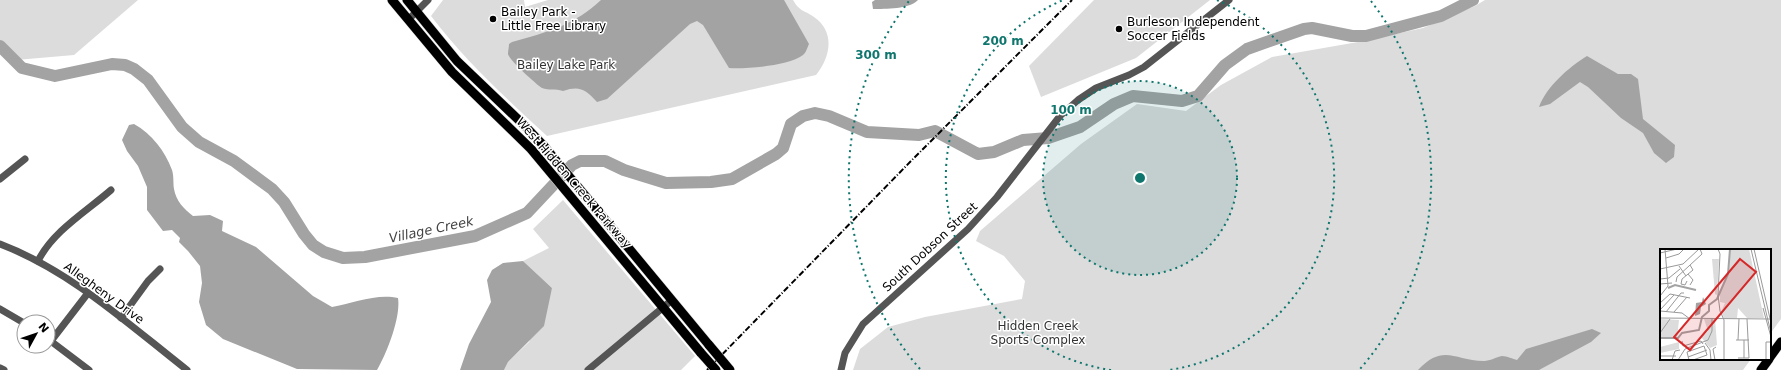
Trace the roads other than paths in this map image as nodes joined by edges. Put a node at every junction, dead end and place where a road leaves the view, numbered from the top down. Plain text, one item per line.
1 (392, 0) edge
2 (407, 0) edge
3 (428, 0) edge
4 (1229, 0) edge
5 (417, 12) junction
6 (408, 20) junction
7 (25, 159) dead end
8 (0, 179) edge
9 (112, 190) dead end
10 (0, 244) edge
11 (38, 260) junction
12 (160, 269) dead end
13 (88, 293) junction
14 (672, 300) junction
15 (663, 308) junction
16 (0, 309) edge
17 (16, 318) edge
18 (120, 318) junction
19 (56, 333) edge
20 (1781, 342) edge
21 (56, 345) edge
22 (1771, 355) edge
23 (1768, 360) edge
24 (0, 368) edge
25 (4, 370) edge
26 (89, 370) edge
27 (187, 370) edge
28 (588, 370) edge
29 (716, 370) edge
30 (730, 370) edge
31 (841, 370) edge
32 (1761, 370) edge

1 - 6 main road, West Hidden Creek Parkway
2 - 5 main road, West Hidden Creek Parkway
3 - 5 street
4 - 31 street, South Dobson Street
5 - 6 street
5 - 14 main road, West Hidden Creek Parkway
6 - 15 main road, West Hidden Creek Parkway
7 - 8 street
9 - 11 street
10 - 11 street, Allegheny Drive
11 - 13 street, Allegheny Drive
12 - 18 street
13 - 18 street, Allegheny Drive
13 - 19 street
14 - 15 street
14 - 30 main road, West Hidden Creek Parkway, bridge
15 - 28 street
15 - 29 main road, West Hidden Creek Parkway, bridge
16 - 17 street
18 - 27 street, Allegheny Drive
20 - 22 main road
21 - 26 street
23 - 32 main road
24 - 25 street

